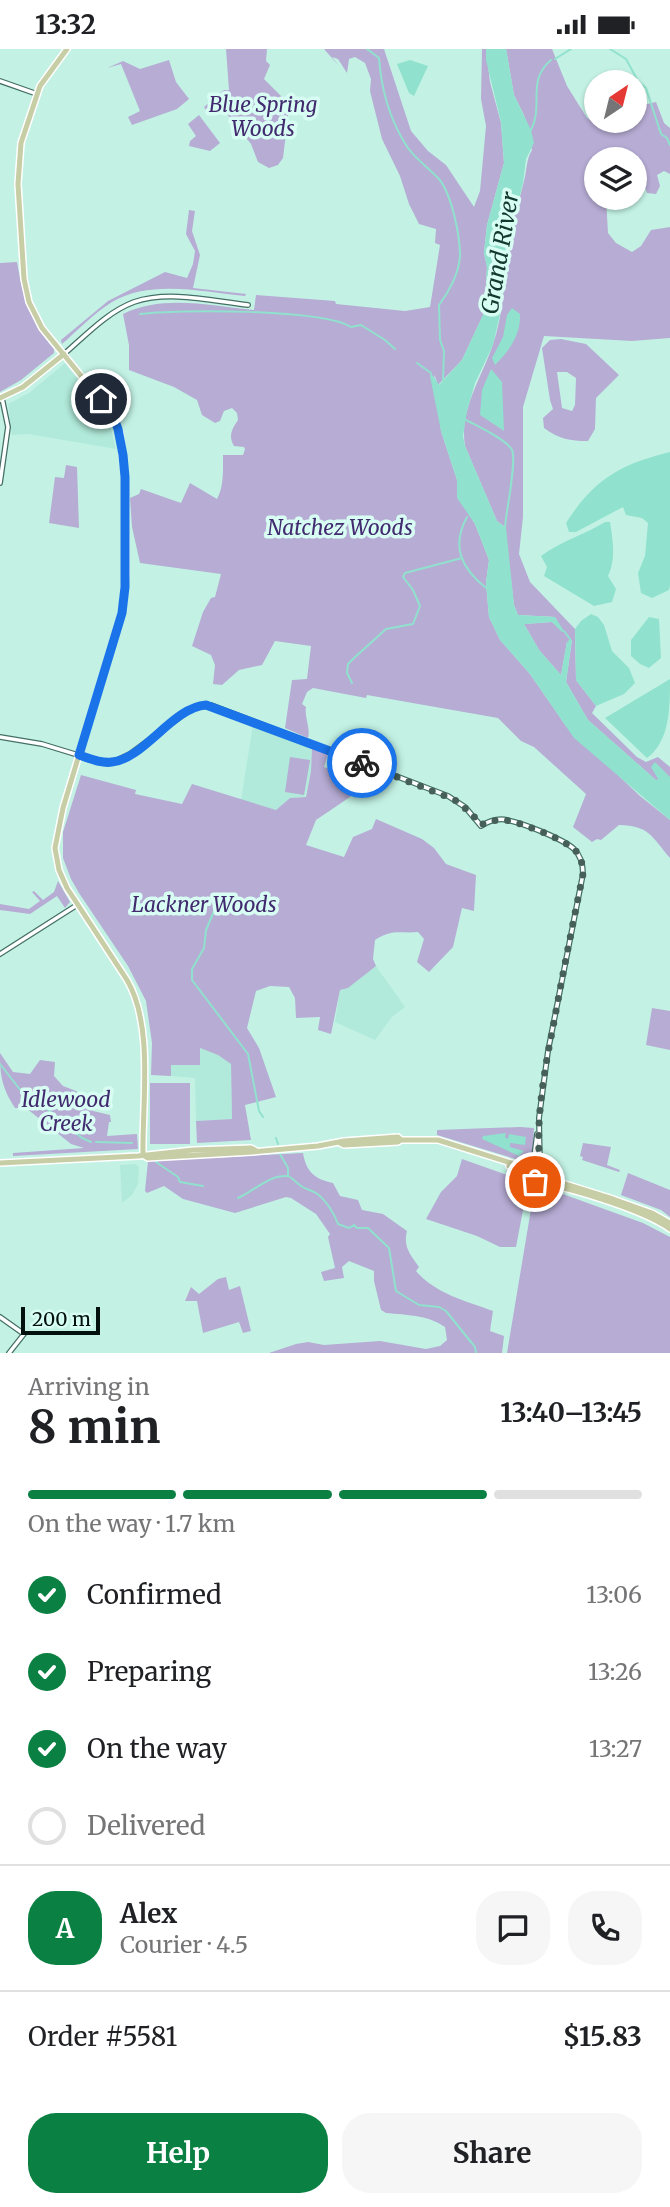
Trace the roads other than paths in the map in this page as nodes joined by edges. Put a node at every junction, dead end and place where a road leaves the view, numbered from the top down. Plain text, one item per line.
1 (67, 49) edge
2 (0, 81) edge
3 (37, 94) junction
4 (248, 305) dead end
5 (64, 354) junction
6 (1, 398) edge
7 (0, 483) edge
8 (0, 737) edge
9 (79, 755) junction
10 (77, 905) junction
11 (0, 954) edge
12 (539, 1125) junction
13 (143, 1142) junction
14 (255, 1150) junction
15 (156, 1153) junction
16 (481, 1154) junction
17 (143, 1155) junction
18 (0, 1163) edge
19 (529, 1165) junction
20 (540, 1170) junction
21 (524, 1176) junction
22 (536, 1182) junction
23 (670, 1223) edge
24 (670, 1229) edge
25 (0, 1317) edge
26 (9, 1353) edge

1 - 3 main road
2 - 3 street
3 - 5 main road
4 - 5 street
5 - 6 main road
5 - 9 main road
6 - 7 street
8 - 9 street
9 - 10 main road
9 - 12 street
10 - 11 street
10 - 13 main road
12 - 19 street
12 - 20 street
13 - 15 main road
13 - 17 main road
14 - 15 main road
14 - 16 main road
14 - 17 main road
15 - 17 main road
16 - 19 main road
16 - 21 main road
17 - 18 main road
19 - 20 main road
19 - 21 main road
20 - 22 main road
20 - 23 main road
21 - 22 main road
22 - 24 main road
25 - 26 street

